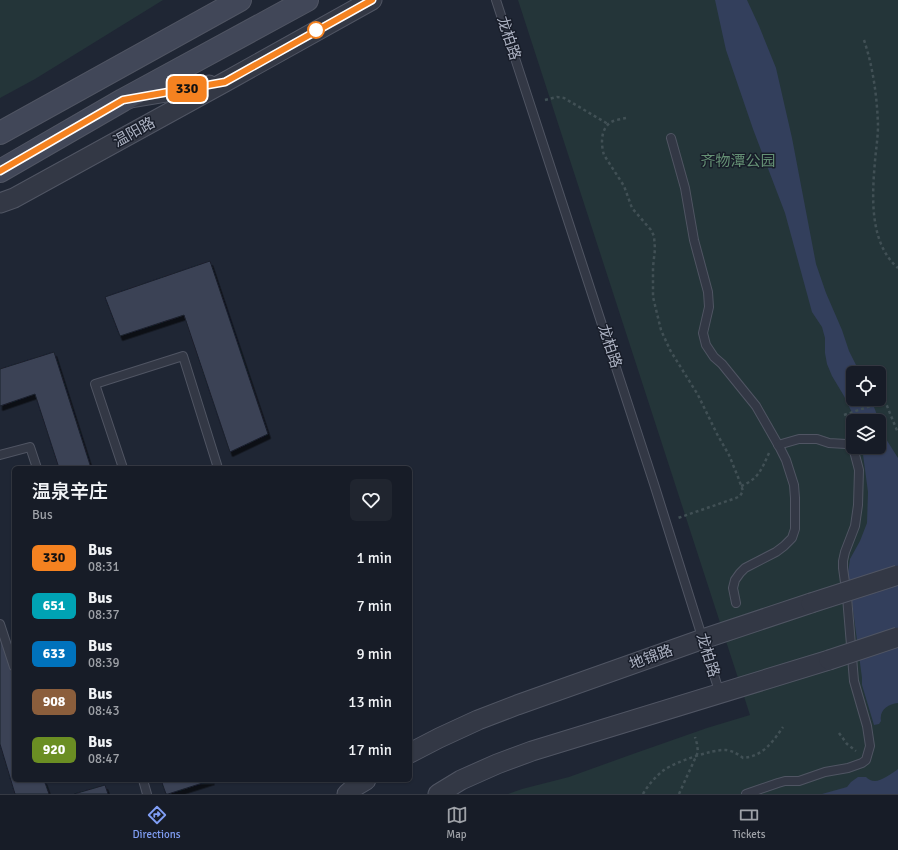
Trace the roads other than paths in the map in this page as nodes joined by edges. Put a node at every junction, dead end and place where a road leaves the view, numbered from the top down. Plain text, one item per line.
1 (240, 0) edge
2 (307, 0) edge
3 (372, 0) edge
4 (496, 0) edge
5 (225, 82) junction
6 (123, 100) junction
7 (0, 133) edge
8 (671, 138) dead end
9 (0, 171) edge
10 (0, 203) edge
11 (778, 445) junction
12 (0, 455) edge
13 (36, 466) edge
14 (122, 466) edge
15 (217, 466) edge
16 (898, 575) edge
17 (736, 603) dead end
18 (0, 624) edge
19 (898, 637) edge
20 (703, 639) junction
21 (12, 661) edge
22 (720, 694) junction
23 (412, 753) edge
24 (144, 782) edge
25 (363, 782) edge
26 (147, 794) edge
27 (347, 794) edge
28 (438, 794) edge
29 (746, 794) edge

1 - 7 main road
2 - 6 main road
3 - 5 street, 温阳路
4 - 20 lane, 龙柏路
5 - 6 street
5 - 10 street, 温阳路
6 - 9 main road
8 - 11 lane
11 - 17 lane
11 - 29 lane
12 - 13 lane
14 - 15 lane
16 - 20 street, 地锦路, bridge
18 - 21 lane
19 - 22 street, bridge
20 - 22 lane, 龙柏路
20 - 23 street, 地锦路
22 - 28 street
24 - 26 lane
25 - 27 street

